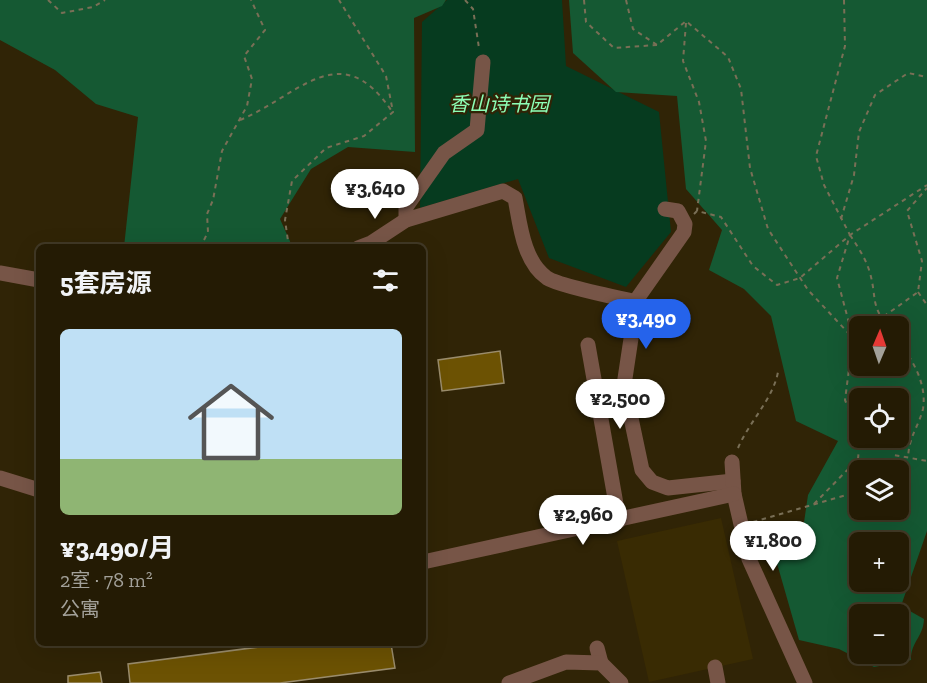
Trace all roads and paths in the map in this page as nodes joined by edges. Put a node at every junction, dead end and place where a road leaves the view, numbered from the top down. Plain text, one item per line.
1 (48, 0) edge
2 (105, 0) edge
3 (251, 0) edge
4 (339, 0) edge
5 (465, 0) edge
6 (584, 0) edge
7 (626, 0) edge
8 (844, 0) edge
9 (686, 21) junction
10 (657, 45) junction
11 (483, 62) joint
12 (927, 76) edge
13 (393, 112) junction
14 (240, 120) junction
15 (927, 186) edge
16 (665, 209) dead end
17 (697, 211) junction
18 (842, 219) junction
19 (406, 220) junction
20 (685, 224) junction
21 (850, 235) junction
22 (203, 244) edge
23 (288, 244) edge
24 (368, 244) edge
25 (0, 273) edge
26 (800, 278) junction
27 (36, 279) edge
28 (918, 292) junction
29 (637, 302) junction
30 (927, 305) edge
31 (879, 316) edge
32 (884, 316) edge
33 (849, 323) edge
34 (849, 333) edge
35 (588, 345) dead end
36 (909, 355) edge
37 (849, 369) edge
38 (778, 372) dead end
39 (849, 410) edge
40 (859, 448) edge
41 (908, 458) junction
42 (892, 460) edge
43 (927, 460) edge
44 (732, 462) joint
45 (0, 478) edge
46 (734, 488) junction
47 (36, 489) edge
48 (849, 494) edge
49 (814, 505) junction
50 (619, 521) junction
51 (741, 525) junction
52 (426, 561) edge
53 (715, 667) dead end
54 (509, 683) edge
55 (621, 683) edge
56 (718, 683) edge
57 (805, 683) edge

1 - 2 path
3 - 14 path
4 - 13 path
5 - 11 path
6 - 10 path
7 - 10 path
8 - 18 path
9 - 10 path
9 - 17 path
9 - 26 path
11 - 19 street
12 - 18 path
13 - 14 path
13 - 23 path
14 - 22 path
15 - 21 path
15 - 28 path
16 - 20 street
17 - 20 path
17 - 26 path
18 - 21 path
19 - 24 street
19 - 29 street
20 - 29 street
21 - 26 path
21 - 31 path
21 - 33 path
25 - 27 street
26 - 34 path
28 - 30 path
28 - 32 path
29 - 46 street
35 - 50 street
36 - 41 path
37 - 39 path
38 - 44 path
40 - 49 path
41 - 42 path
41 - 43 path
44 - 46 street
45 - 47 street
46 - 50 street
46 - 51 street
48 - 49 path
49 - 51 path
50 - 52 street
51 - 57 street
53 - 56 street
54 - 55 street

